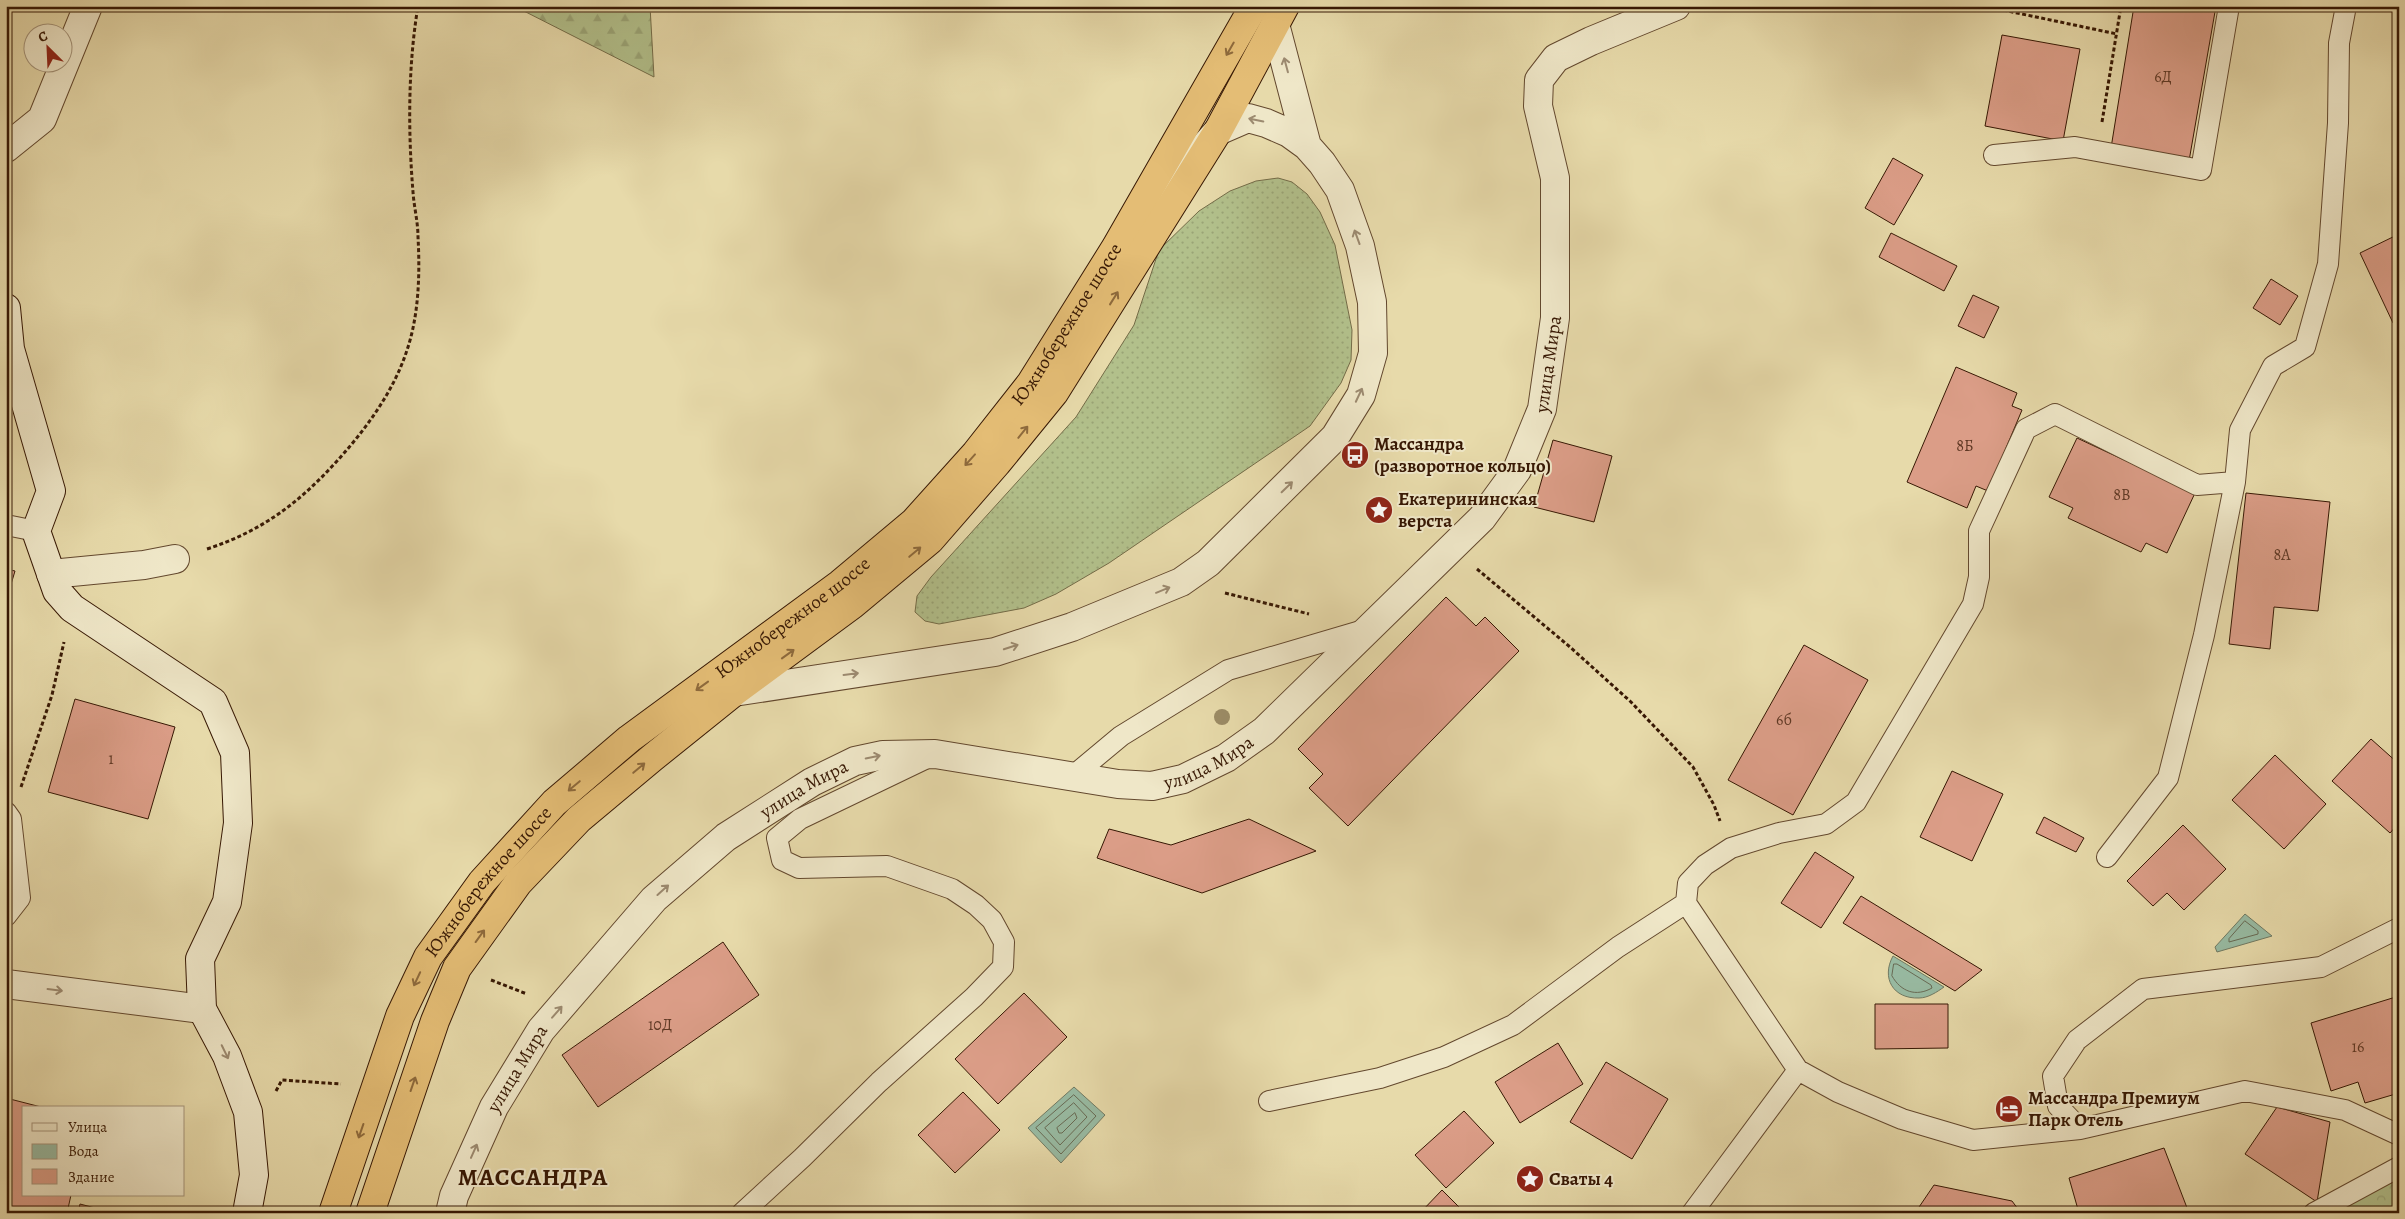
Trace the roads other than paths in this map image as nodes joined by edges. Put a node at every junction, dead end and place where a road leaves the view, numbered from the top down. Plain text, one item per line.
1 (88, 6) edge
2 (1254, 6) edge
3 (1676, 6) edge
4 (2229, 6) edge
5 (2346, 6) edge
6 (1280, 15) edge
7 (1218, 131) junction
8 (1307, 146) junction
9 (6, 148) edge
10 (1994, 155) dead end
11 (1116, 247) junction
12 (6, 308) edge
13 (2235, 482) junction
14 (6, 524) edge
15 (36, 531) junction
16 (175, 559) road end
17 (51, 574) junction
18 (1369, 628) junction
19 (734, 692) junction
20 (935, 754) junction
21 (1073, 776) junction
22 (9, 815) edge
23 (2107, 857) dead end
24 (1686, 903) junction
25 (6, 916) edge
26 (2399, 928) edge
27 (6, 984) edge
28 (202, 1009) junction
29 (1798, 1070) junction
30 (1269, 1101) dead end
31 (2080, 1129) junction
32 (2399, 1135) edge
33 (2399, 1167) edge
34 (247, 1213) edge
35 (333, 1213) edge
36 (370, 1213) edge
37 (450, 1213) edge
38 (742, 1213) edge
39 (1692, 1213) edge
40 (2314, 1213) edge

1 - 9 street
2 -> 11 highway, Южнобережное шоссе
3 - 18 street, улица Мира
4 - 10 lane
5 - 13 lane
6 - 7 highway, Южнобережное шоссе
8 -> 6 street
8 -> 7 street
7 - 11 street
19 -> 7 highway, Южнобережное шоссе
19 -> 8 street
11 -> 35 highway, Южнобережное шоссе
12 - 15 street
13 - 23 lane
13 - 24 lane
14 - 15 lane
15 - 17 street
16 - 17 street
17 - 28 street
18 - 21 lane
18 - 21 street, улица Мира
36 -> 19 highway, Южнобережное шоссе
20 - 21 street, улица Мира
37 -> 20 street, улица Мира
20 - 38 lane
22 - 25 lane
24 - 29 lane
24 - 30 lane
26 - 31 lane
27 -> 28 street
28 -> 34 street
29 - 31 lane
29 - 39 lane
31 - 32 lane
33 - 40 lane

